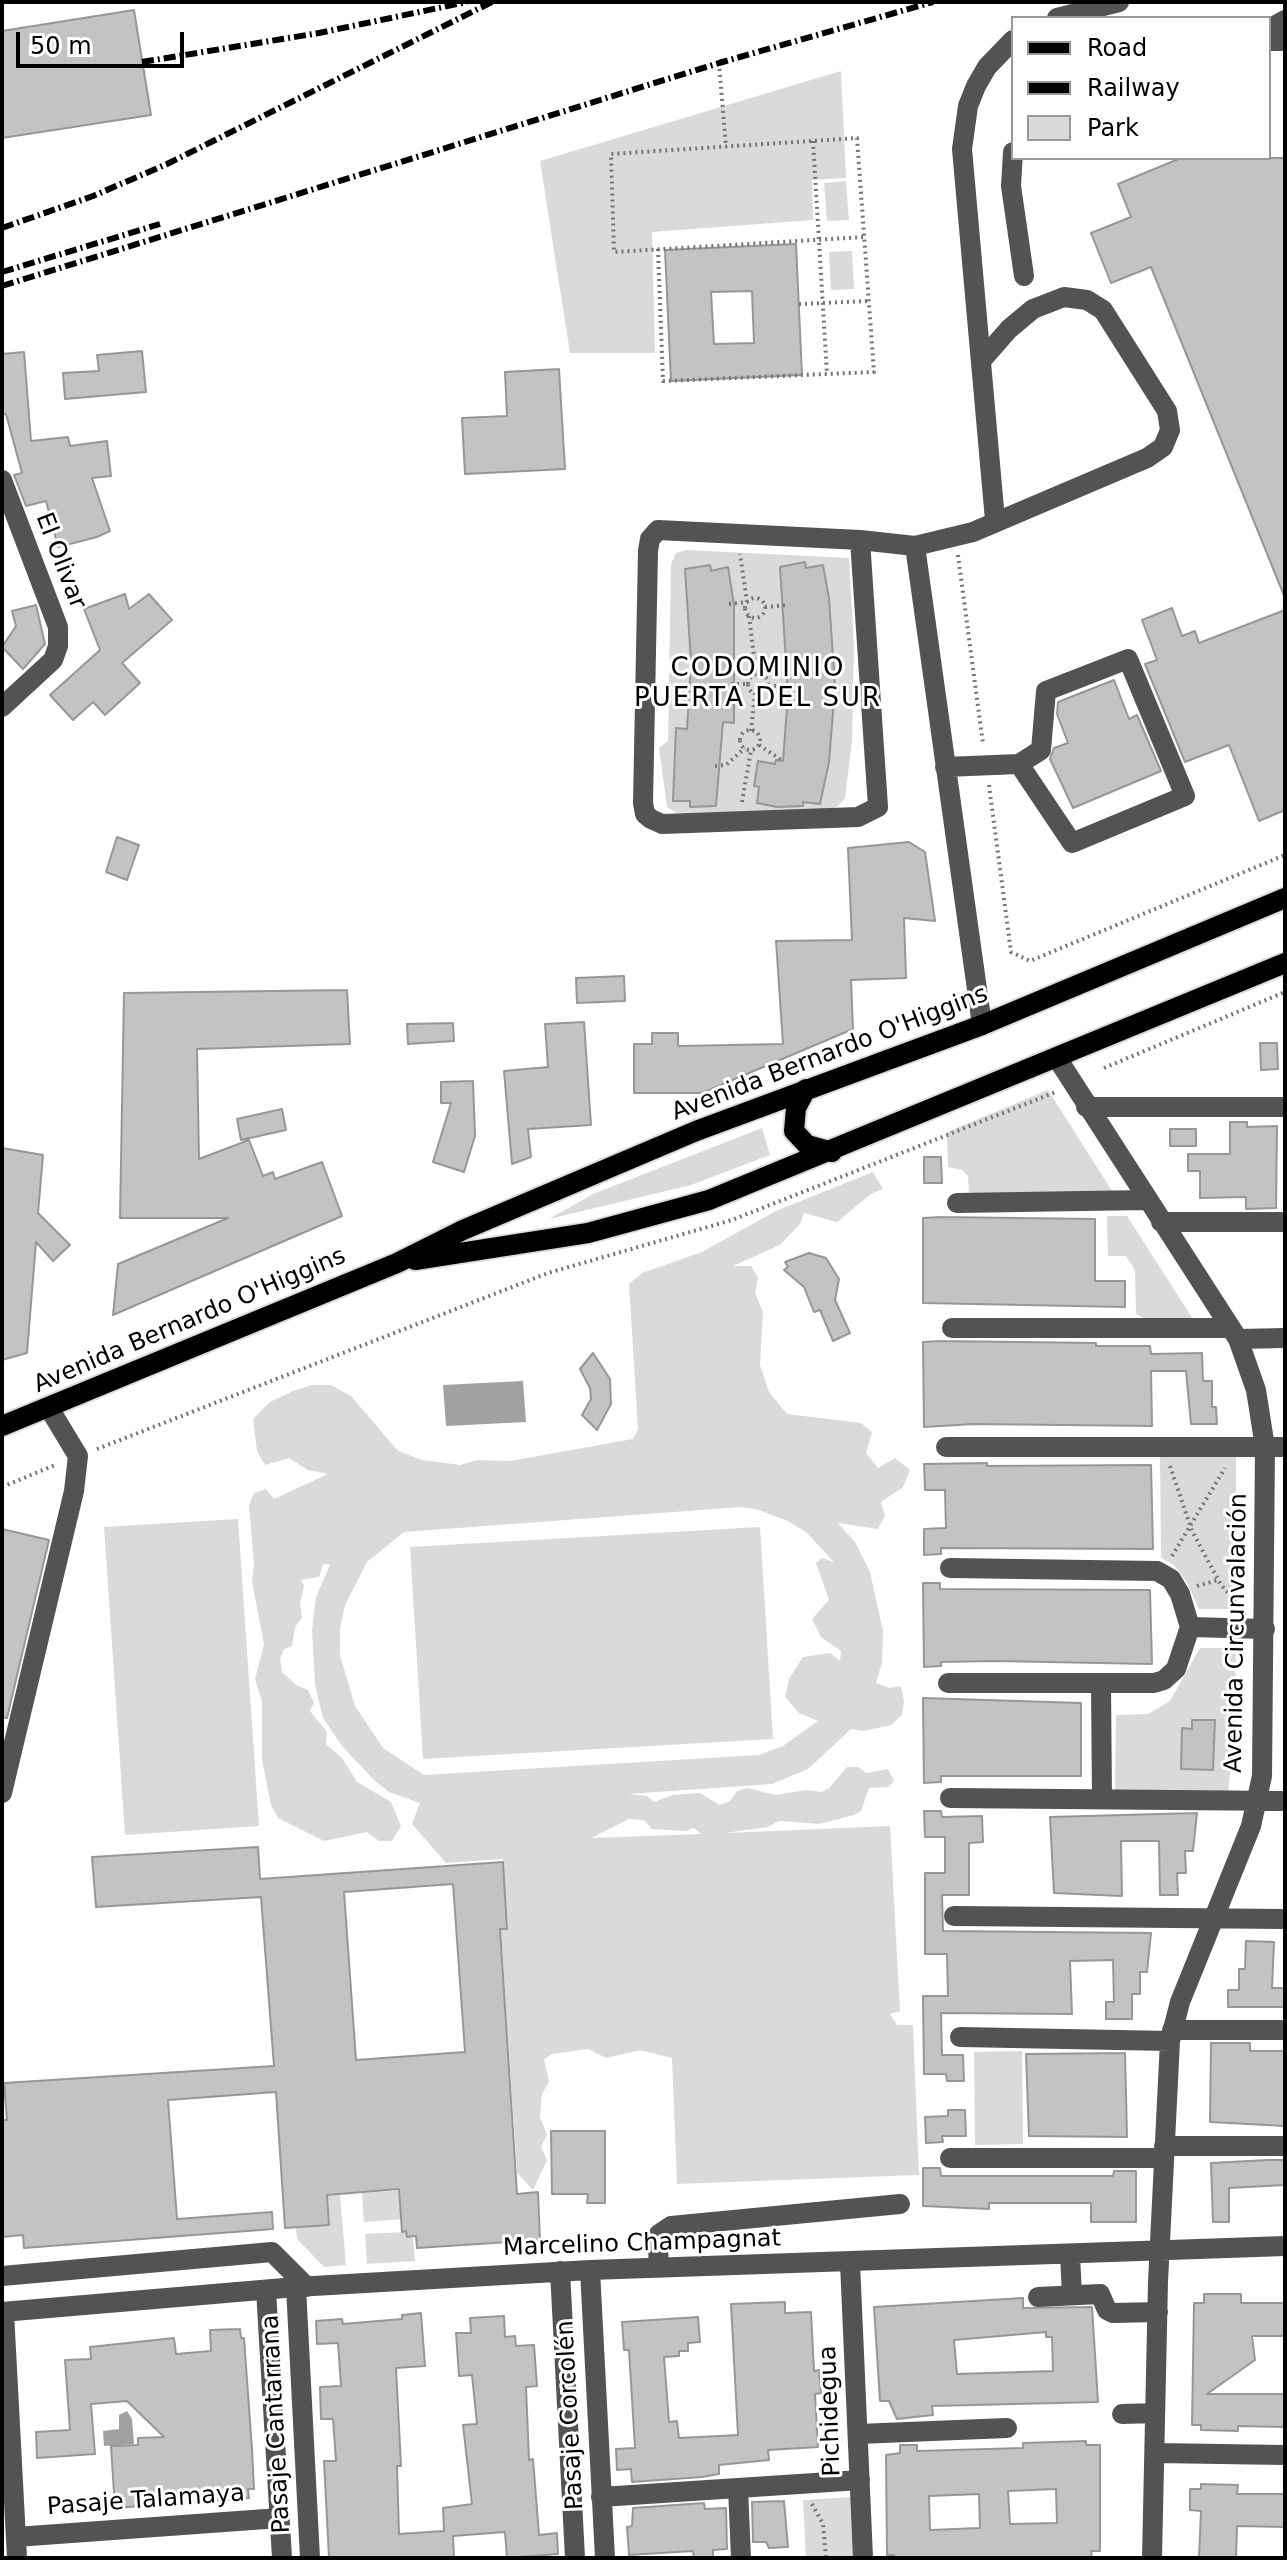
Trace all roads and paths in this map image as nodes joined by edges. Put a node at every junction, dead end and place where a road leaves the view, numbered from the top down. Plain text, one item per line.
1 (1119, 2) edge
2 (1065, 16) edge
3 (1011, 42) edge
4 (719, 63) dead end
5 (813, 141) junction
6 (726, 147) junction
7 (1013, 160) edge
8 (864, 237) junction
9 (819, 240) junction
10 (658, 249) junction
11 (1024, 276) dead end
12 (869, 301) junction
13 (823, 303) junction
14 (799, 304) dead end
15 (981, 361) junction
16 (827, 374) junction
17 (2, 480) edge
18 (995, 520) junction
19 (860, 540) junction
20 (915, 546) junction
21 (739, 551) dead end
22 (747, 602) junction
23 (729, 604) dead end
24 (787, 605) dead end
25 (765, 607) junction
26 (749, 616) junction
27 (756, 674) junction
28 (731, 684) dead end
29 (748, 684) junction
30 (768, 686) junction
31 (792, 686) dead end
32 (755, 693) junction
33 (2, 707) edge
34 (751, 731) junction
35 (759, 745) junction
36 (748, 749) junction
37 (783, 761) dead end
38 (1019, 764) junction
39 (715, 766) dead end
40 (945, 767) junction
41 (740, 812) dead end
42 (1285, 898) edge
43 (1285, 963) edge
44 (1285, 992) edge
45 (982, 1025) junction
46 (1057, 1058) junction
47 (1104, 1068) dead end
48 (806, 1089) junction
49 (1086, 1107) junction
50 (1285, 1107) edge
51 (832, 1152) junction
52 (1146, 1200) junction
53 (957, 1203) dead end
54 (1161, 1222) junction
55 (1285, 1222) edge
56 (397, 1263) junction
57 (952, 1328) dead end
58 (1234, 1333) junction
59 (1285, 1338) edge
60 (49, 1408) junction
61 (2, 1426) edge
62 (946, 1447) dead end
63 (1275, 1447) edge
64 (1160, 1459) dead end
65 (1230, 1462) dead end
66 (1191, 1527) junction
67 (1166, 1565) dead end
68 (1275, 1566) edge
69 (950, 1568) dead end
70 (1218, 1580) junction
71 (1188, 1591) dead end
72 (1239, 1605) dead end
73 (1190, 1627) junction
74 (1265, 1629) junction
75 (948, 1683) dead end
76 (1101, 1683) junction
77 (1275, 1683) edge
78 (2, 1793) edge
79 (950, 1798) dead end
80 (1102, 1799) junction
81 (1258, 1801) junction
82 (1285, 1801) edge
83 (954, 1916) dead end
84 (1213, 1918) junction
85 (1285, 1919) edge
86 (1285, 2030) edge
87 (1171, 2036) junction
88 (960, 2037) dead end
89 (1285, 2146) edge
90 (1164, 2152) junction
91 (950, 2158) dead end
92 (900, 2204) dead end
93 (1285, 2246) edge
94 (1161, 2250) junction
95 (1070, 2255) junction
96 (850, 2263) junction
97 (658, 2268) junction
98 (66, 2270) junction
99 (590, 2270) junction
100 (560, 2271) junction
101 (2, 2276) edge
102 (302, 2287) junction
103 (266, 2290) junction
104 (1072, 2295) junction
105 (1038, 2297) dead end
106 (70, 2305) junction
107 (3, 2312) edge
108 (1158, 2312) junction
109 (1155, 2413) junction
110 (1122, 2414) dead end
111 (6, 2417) edge
112 (1007, 2428) dead end
113 (858, 2434) junction
114 (1155, 2453) junction
115 (1285, 2455) edge
116 (860, 2480) junction
117 (738, 2488) junction
118 (601, 2497) junction
119 (808, 2500) dead end
120 (280, 2518) junction
121 (16, 2537) junction
122 (17, 2558) edge
123 (282, 2558) edge
124 (310, 2558) edge
125 (575, 2558) edge
126 (605, 2558) edge
127 (741, 2558) edge
128 (826, 2558) edge
129 (863, 2558) edge
130 (1152, 2558) edge

1 - 2 street
3 - 15 street
4 - 6 path
5 - 6 path
5 - 8 path
5 - 9 path
6 - 10 path
7 - 11 street
8 - 9 path
8 - 12 path
9 - 10 path
9 - 13 path
10 - 16 path
12 - 13 path
12 - 16 path
13 - 14 path
13 - 16 path
15 - 18 street
15 - 18 street
17 - 33 street, El Olivar
18 - 20 street
19 - 19 street
19 - 20 street
20 - 40 street
21 - 22 path
22 - 23 path
22 - 25 path
22 - 26 path
24 - 25 path
25 - 26 path
26 - 27 path
27 - 29 path
27 - 30 path
28 - 29 path
29 - 32 path
30 - 31 path
30 - 32 path
32 - 34 path
34 - 35 path
34 - 36 path
35 - 36 path
35 - 37 path
36 - 39 path
36 - 41 path
38 - 38 street
38 - 40 street
40 - 45 street
42 - 45 main road, Avenida Bernardo O'Higgins
43 - 46 main road, Avenida Bernardo O'Higgins
44 - 47 path
45 - 48 main road, Avenida Bernardo O'Higgins
46 - 49 street, Avenida Circunvalación
46 - 51 main road, Avenida Bernardo O'Higgins
48 - 51 main road
48 - 56 main road, Avenida Bernardo O'Higgins
49 - 50 street
49 - 52 street, Avenida Circunvalación
51 - 56 main road, Avenida Bernardo O'Higgins
52 - 53 street
52 - 54 street, Avenida Circunvalación
54 - 55 street
54 - 58 street, Avenida Circunvalación
56 - 60 main road, Avenida Bernardo O'Higgins
57 - 58 street
58 - 59 street
58 - 63 street, Avenida Circunvalación
60 - 61 main road, Avenida Bernardo O'Higgins
60 - 78 street
62 - 63 street
63 - 68 street, Avenida Circunvalación
64 - 66 path
65 - 66 path
66 - 67 path
66 - 70 path
68 - 74 street, Avenida Circunvalación
69 - 73 street
70 - 71 path
70 - 72 path
73 - 74 street
73 - 76 street
74 - 77 street, Avenida Circunvalación
75 - 76 street
76 - 80 street
77 - 81 street, Avenida Circunvalación
79 - 80 street
80 - 81 street
81 - 82 street
81 - 84 street, Avenida Circunvalación
83 - 84 street
84 - 85 street
84 - 87 street, Avenida Circunvalación
86 - 87 street
87 - 88 street
87 - 90 street, Avenida Circunvalación
89 - 90 street
90 - 91 street
90 - 94 street, Avenida Circunvalación
92 - 97 street
93 - 94 street, Marcelino Champagnat
94 - 95 street, Marcelino Champagnat
94 - 108 street, Avenida Circunvalación
95 - 96 street, Marcelino Champagnat
95 - 104 street
96 - 97 street, Marcelino Champagnat
96 - 113 street, Pichidegua
97 - 99 street, Marcelino Champagnat
98 - 101 street
98 - 102 street
98 - 106 street
99 - 100 street, Marcelino Champagnat
99 - 118 street, Pasaje Corcolén
100 - 102 street, Marcelino Champagnat
100 - 125 street, Pasaje Corcolén
102 - 103 street, Marcelino Champagnat
102 - 124 street, Pasaje Cantarrana
103 - 106 street, Marcelino Champagnat
103 - 120 street, Pasaje Cantarrana
104 - 105 street
104 - 108 street
106 - 107 street, Marcelino Champagnat
107 - 111 street
108 - 109 street, Avenida Circunvalación
109 - 110 street
109 - 114 street, Avenida Circunvalación
111 - 121 street
112 - 113 street
113 - 116 street, Pichidegua
114 - 115 street
114 - 130 street, Avenida Circunvalación
116 - 117 street
116 - 129 street, Pichidegua
117 - 118 street
117 - 127 street
118 - 126 street, Pasaje Corcolén
119 - 128 path
120 - 121 street, Pasaje Talamaya
120 - 123 street, Pasaje Cantarrana
121 - 122 street

